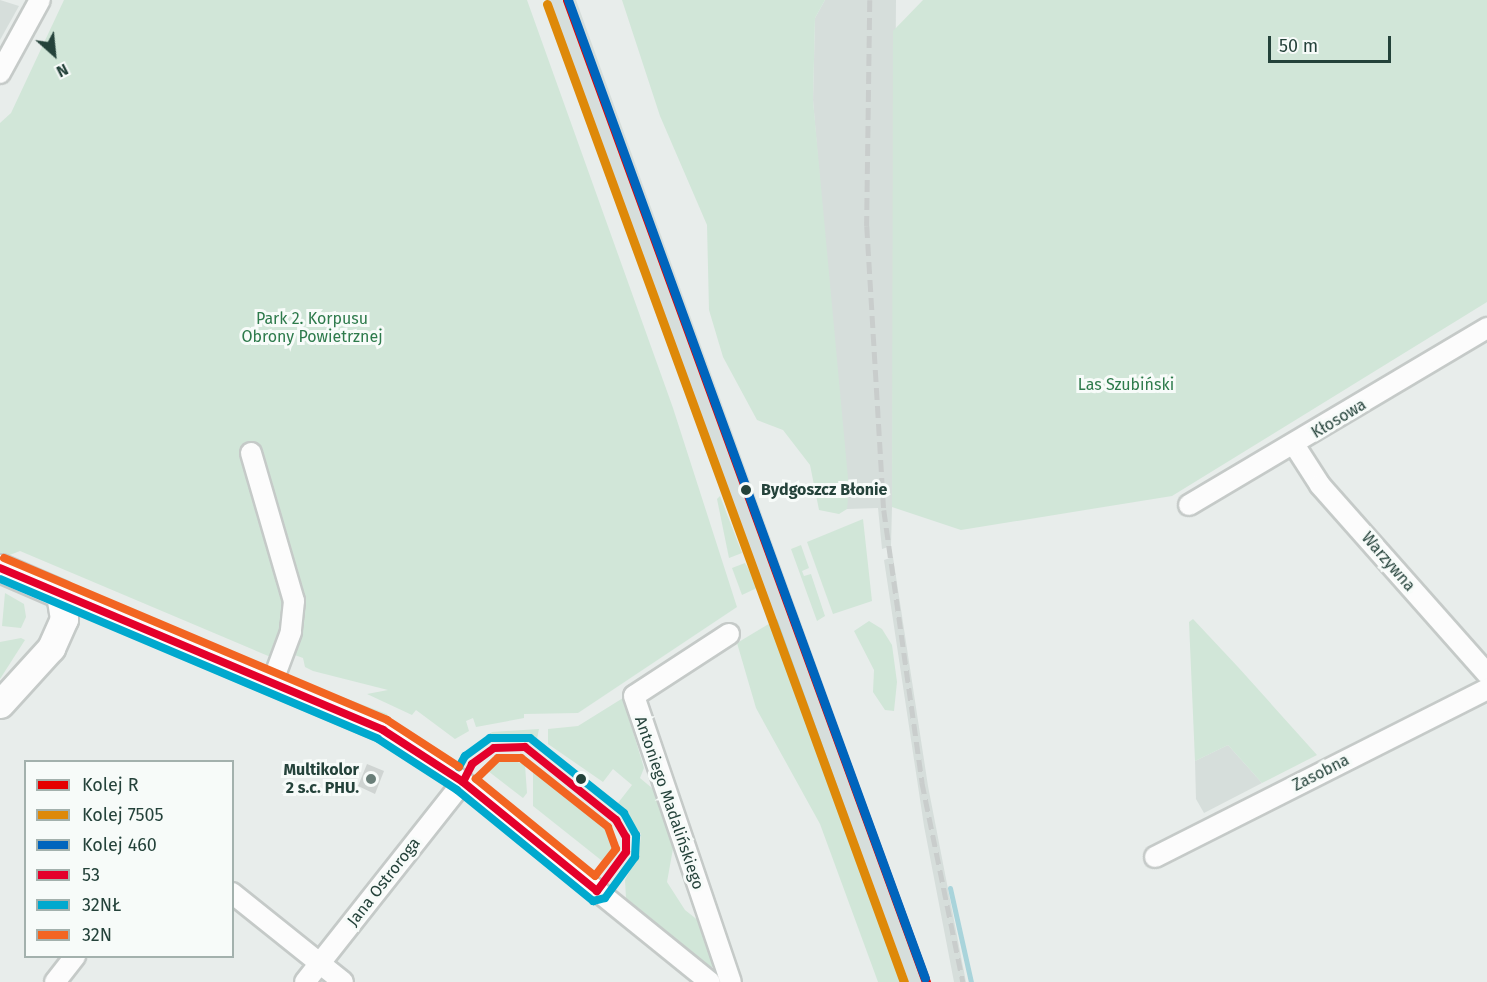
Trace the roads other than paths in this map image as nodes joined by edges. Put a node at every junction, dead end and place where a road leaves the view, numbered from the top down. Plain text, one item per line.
1 (40, 0) edge
2 (0, 73) edge
3 (1487, 328) edge
4 (1295, 446) junction
5 (251, 453) dead end
6 (1189, 505) dead end
7 (0, 568) edge
8 (60, 594) junction
9 (729, 634) dead end
10 (1487, 674) edge
11 (272, 683) junction
12 (1487, 689) edge
13 (0, 702) edge
14 (463, 782) junction
15 (1155, 857) dead end
16 (234, 894) edge
17 (74, 958) edge
18 (320, 964) junction
19 (55, 982) edge
20 (305, 982) edge
21 (343, 982) edge
22 (710, 982) edge
23 (731, 982) edge

1 - 2 street
3 - 4 street, Kłosowa
4 - 6 street, Kłosowa
4 - 10 street, Warzywna
5 - 11 street
7 - 8 street
8 - 11 street
8 - 13 street
9 - 23 street, Antoniego Madalińskiego
11 - 14 street
12 - 15 street, Zasobna
14 - 18 street, Jana Ostroroga
14 - 22 street
16 - 18 street
17 - 19 street
18 - 20 street, Jana Ostroroga
18 - 21 street

